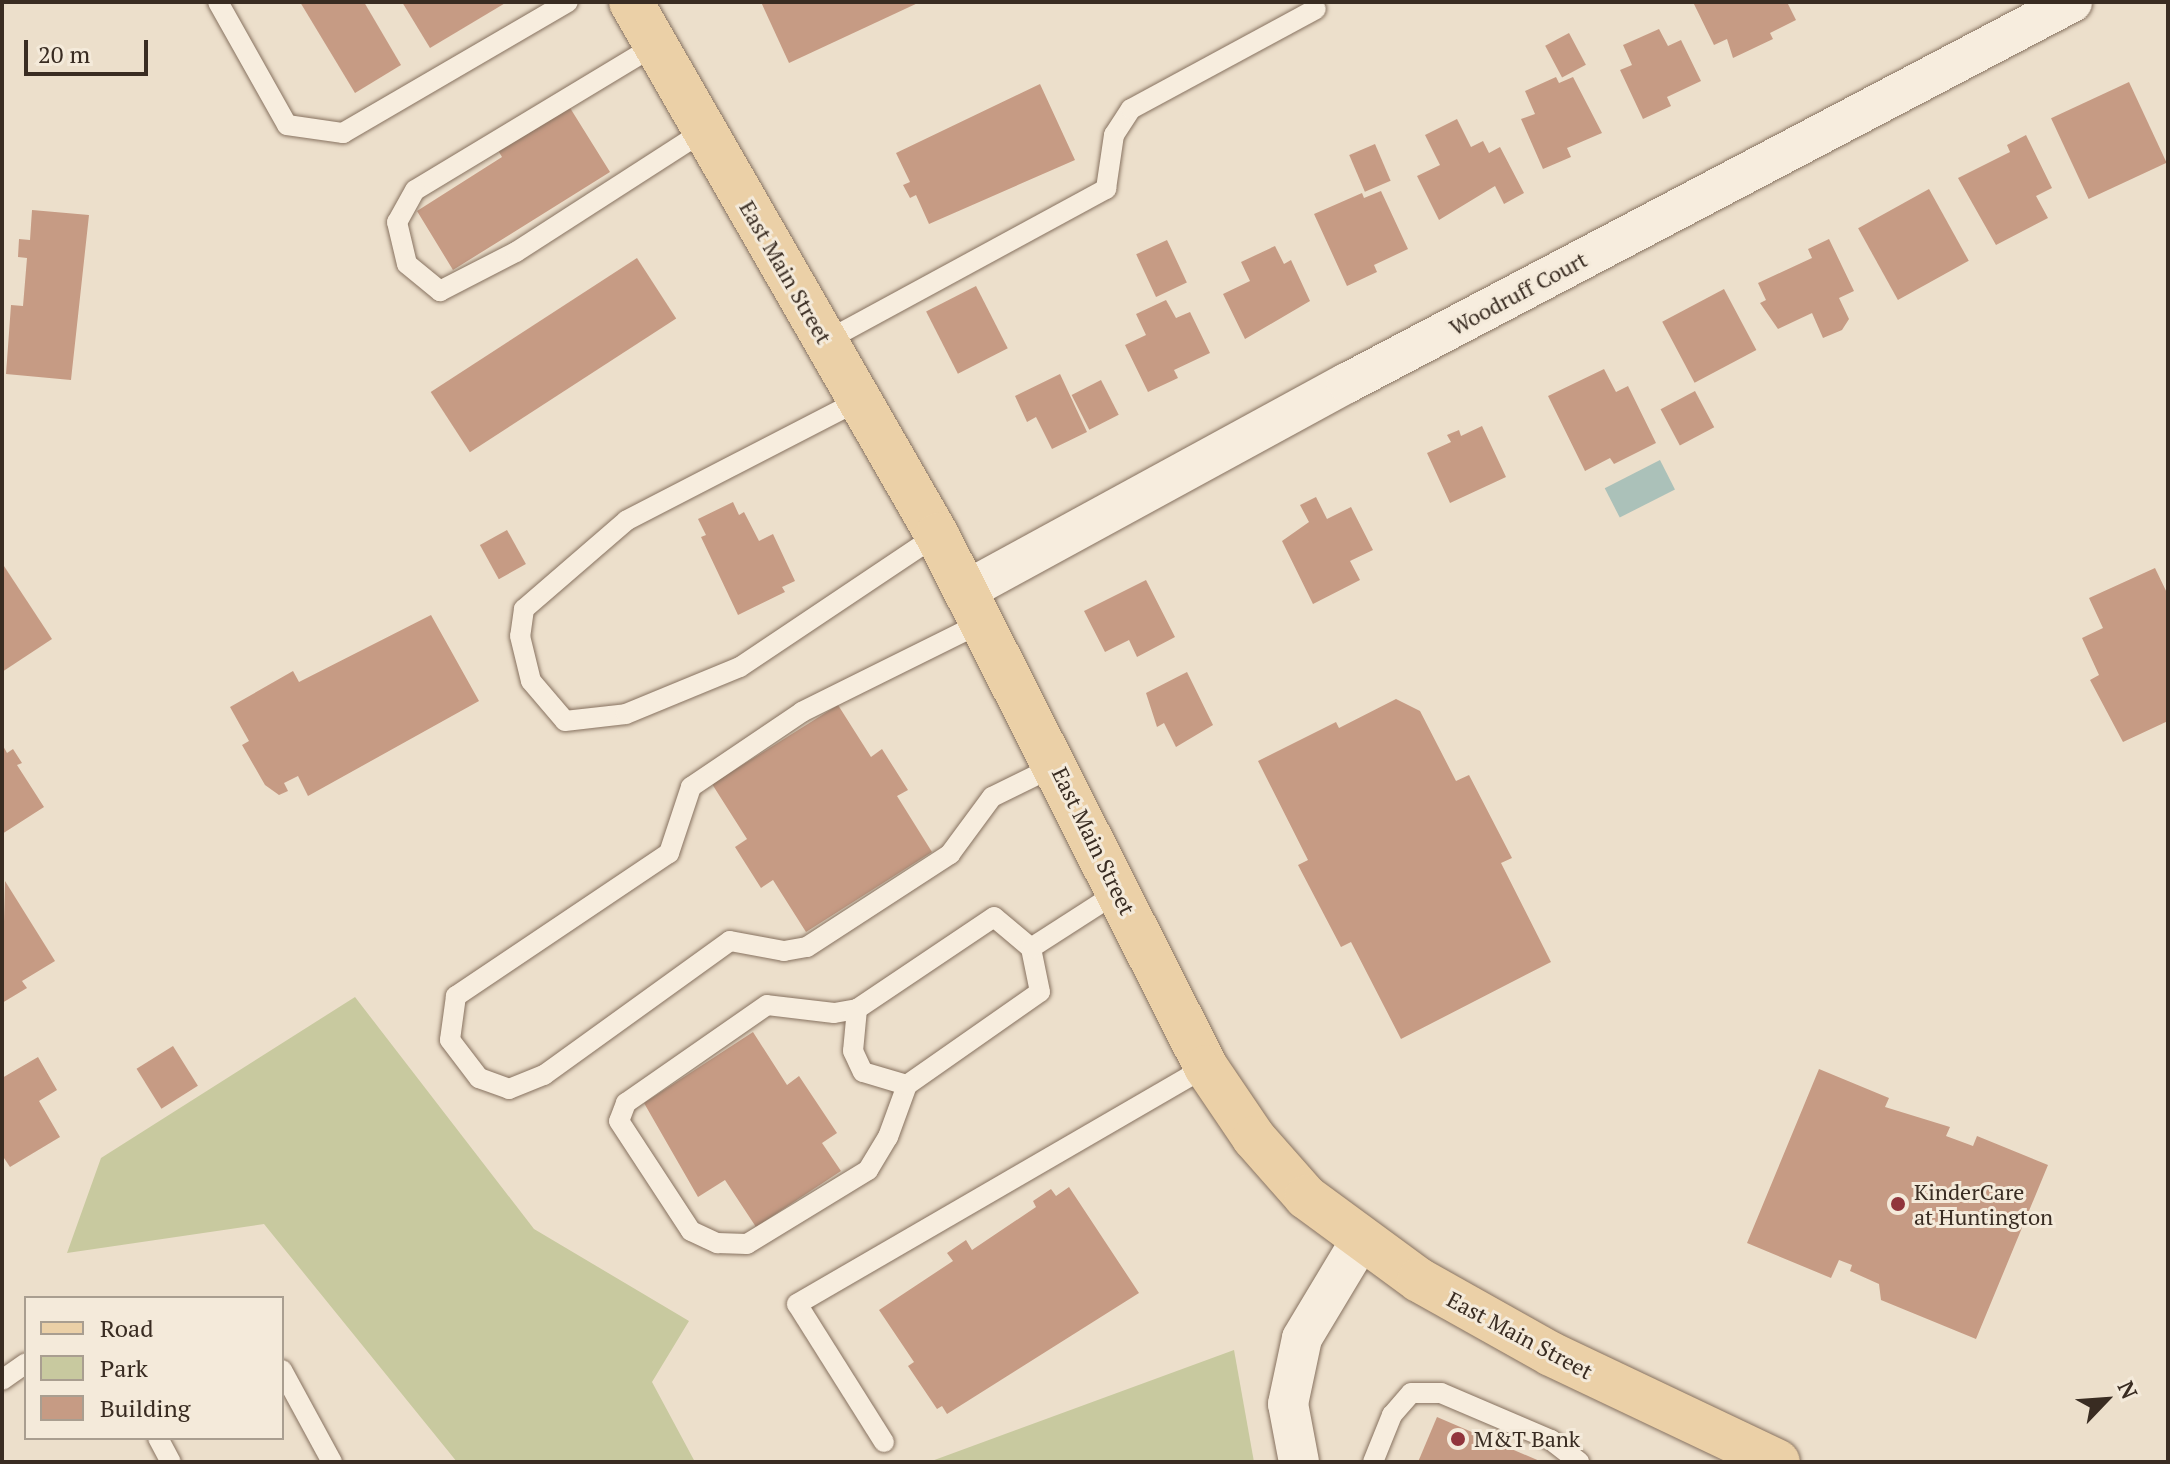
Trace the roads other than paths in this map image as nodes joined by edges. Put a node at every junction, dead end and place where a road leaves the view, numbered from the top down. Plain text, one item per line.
1 (218, 2) edge
2 (568, 2) edge
3 (631, 2) edge
4 (2072, 2) edge
5 (1316, 9) dead end
6 (654, 46) junction
7 (704, 131) junction
8 (826, 341) junction
9 (860, 400) junction
10 (937, 535) junction
11 (975, 606) junction
12 (1057, 765) junction
13 (1118, 892) junction
14 (1031, 948) junction
15 (857, 1009) junction
16 (1206, 1067) junction
17 (907, 1085) junction
18 (1361, 1240) junction
19 (24, 1364) edge
20 (284, 1374) edge
21 (2, 1380) edge
22 (159, 1440) edge
23 (884, 1442) dead end
24 (171, 1462) edge
25 (332, 1462) edge
26 (1299, 1462) edge
27 (1373, 1462) edge
28 (1579, 1462) edge
29 (1778, 1462) edge

1 - 2 lane
3 - 6 main road, East Main Street
4 - 11 street, Woodruff Court
5 - 8 lane
6 - 7 main road, East Main Street
6 - 7 lane
7 - 8 main road, East Main Street
8 - 9 main road, East Main Street
9 - 10 main road, East Main Street
9 - 10 lane
10 - 11 main road, East Main Street
11 - 12 main road, East Main Street
11 - 12 lane
12 - 13 main road, East Main Street
13 - 14 lane
13 - 16 main road, East Main Street
14 - 15 lane
14 - 17 lane
15 - 17 lane
15 - 17 lane
16 - 18 main road, East Main Street
16 - 23 lane
18 - 26 street
18 - 29 main road, East Main Street
19 - 21 lane
20 - 25 lane
22 - 24 lane
27 - 28 lane

